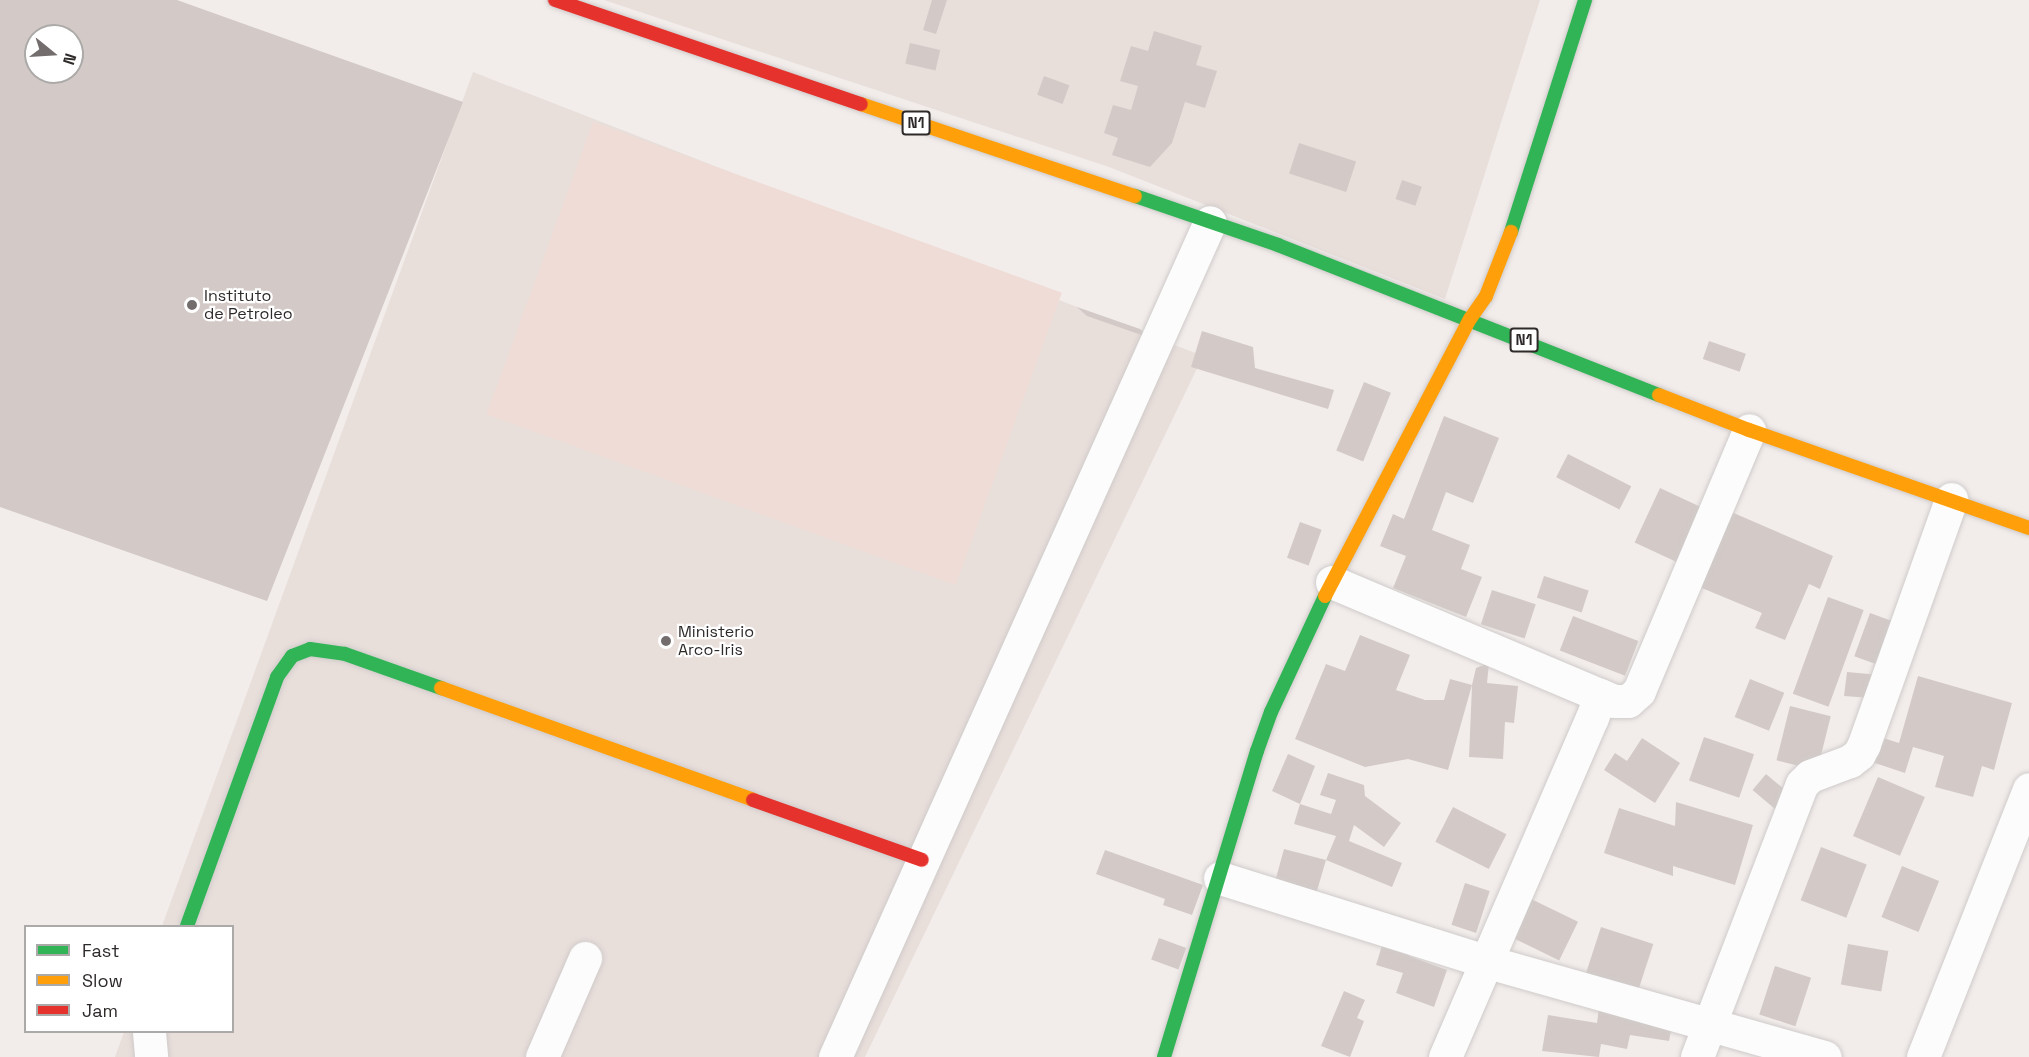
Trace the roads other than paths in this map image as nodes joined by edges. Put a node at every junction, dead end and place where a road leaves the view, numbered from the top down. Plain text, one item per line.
1 (555, 0) edge
2 (1585, 0) edge
3 (1210, 222) junction
4 (1470, 319) junction
5 (1749, 430) junction
6 (1951, 499) junction
7 (2029, 528) edge
8 (1332, 582) junction
9 (1600, 695) junction
10 (2029, 789) edge
11 (922, 860) junction
12 (1220, 878) junction
13 (188, 925) edge
14 (585, 957) dead end
15 (1485, 961) junction
16 (1710, 1024) junction
17 (149, 1033) edge
18 (151, 1057) edge
19 (542, 1057) edge
20 (835, 1057) edge
21 (1164, 1057) edge
22 (1445, 1057) edge
23 (1697, 1057) edge
24 (1825, 1057) edge
25 (1923, 1057) edge

1 - 3 main road, N1
2 - 4 main road
3 - 4 main road, N1
3 - 11 street
4 - 5 main road, N1
4 - 8 main road
5 - 6 main road, N1
5 - 9 street
6 - 7 main road, N1
6 - 16 street
8 - 9 street
8 - 12 main road
9 - 15 street
10 - 25 street
11 - 13 main road
11 - 20 street
12 - 15 street
12 - 21 main road
14 - 19 street
15 - 16 street
15 - 22 street
16 - 23 street
16 - 24 street
17 - 18 street

